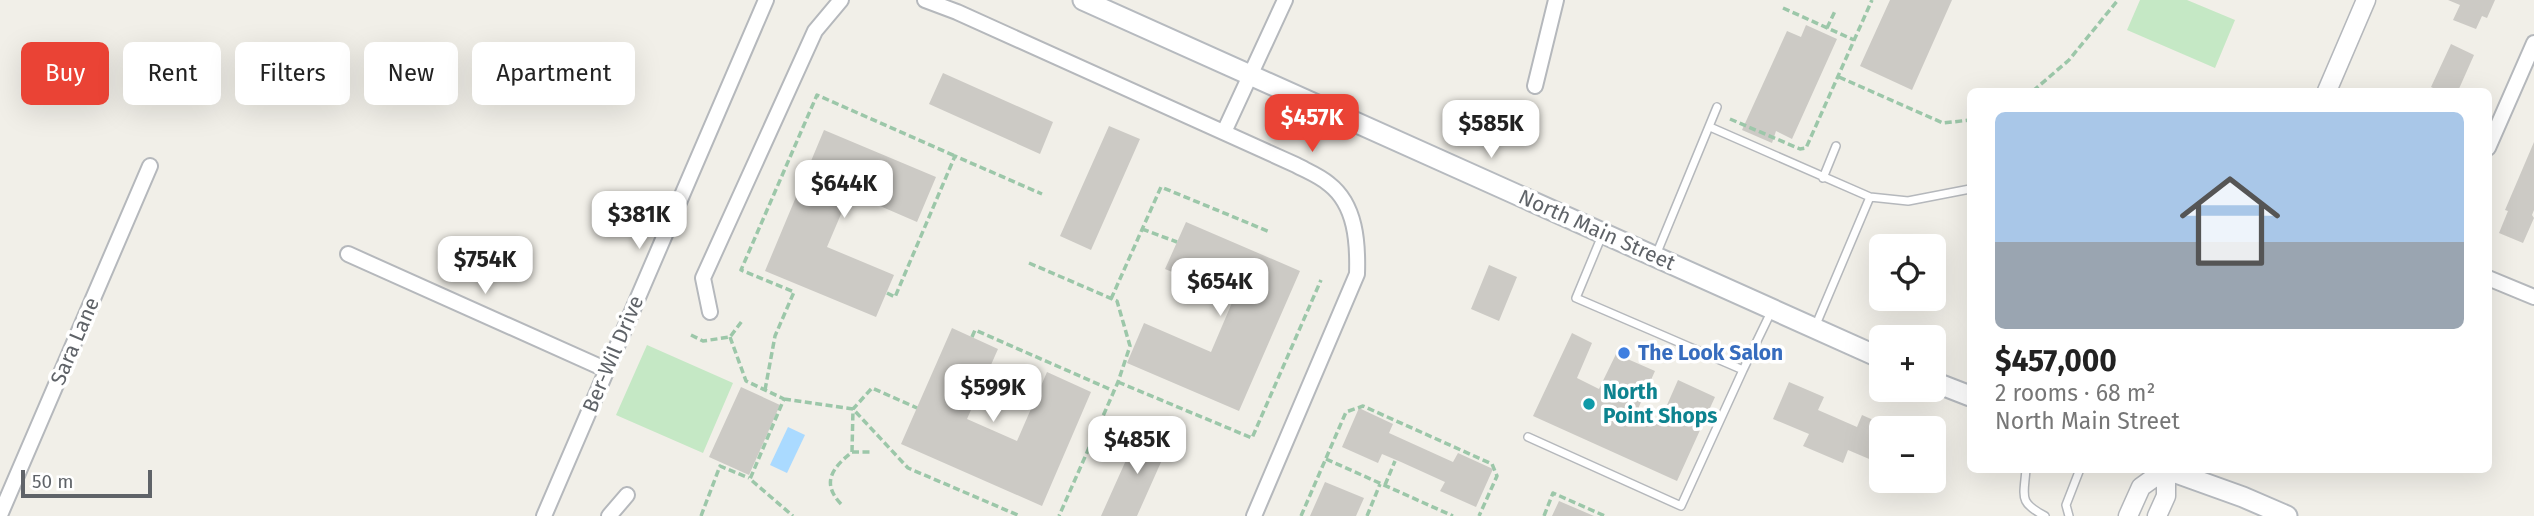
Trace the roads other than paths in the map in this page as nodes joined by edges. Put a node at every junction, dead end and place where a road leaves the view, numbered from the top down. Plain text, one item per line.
1 (766, 0) edge
2 (841, 0) edge
3 (925, 0) edge
4 (1083, 0) edge
5 (1284, 0) edge
6 (1556, 0) edge
7 (2366, 0) edge
8 (960, 6) edge
9 (2534, 43) edge
10 (1252, 76) junction
11 (1535, 86) dead end
12 (2329, 88) edge
13 (1717, 107) dead end
14 (1710, 127) junction
15 (1224, 132) junction
16 (2492, 139) edge
17 (1836, 146) dead end
18 (150, 166) dead end
19 (1823, 178) junction
20 (1967, 190) edge
21 (1870, 197) junction
22 (1603, 233) junction
23 (348, 254) dead end
24 (1655, 256) junction
25 (2492, 280) edge
26 (2534, 297) edge
27 (1772, 310) junction
28 (710, 312) dead end
29 (1815, 328) junction
30 (1869, 353) edge
31 (607, 370) junction
32 (1743, 370) junction
33 (1946, 387) edge
34 (1967, 395) edge
35 (1528, 437) dead end
36 (2026, 473) edge
37 (2078, 473) edge
38 (2160, 473) edge
39 (2166, 473) edge
40 (2177, 473) edge
41 (627, 495) dead end
42 (0, 515) edge
43 (544, 516) edge
44 (609, 516) edge
45 (1254, 516) edge
46 (2045, 516) edge
47 (2069, 516) edge
48 (2128, 516) edge
49 (2157, 516) edge
50 (2287, 516) edge

1 - 31 street, Ber-Wil Drive
2 - 28 street
3 - 8 street
4 - 10 main road, North Main Street
5 - 10 street
6 - 11 street
7 - 12 street
8 - 15 street
9 - 16 street
10 - 15 street
10 - 22 main road, North Main Street
13 - 14 lane
14 - 19 lane
14 - 24 lane
15 - 45 street
17 - 19 lane
18 - 42 street, Sara Lane
19 - 21 lane
20 - 21 lane
21 - 29 lane
22 - 24 main road, North Main Street
22 - 32 lane
23 - 31 street
24 - 27 main road, North Main Street
25 - 26 street
27 - 29 main road, North Main Street
27 - 32 lane
29 - 30 main road, North Main Street
31 - 43 street, Ber-Wil Drive
32 - 35 lane
33 - 34 main road
36 - 46 lane
37 - 47 lane
38 - 48 street
39 - 49 street
40 - 50 main road
41 - 44 street

